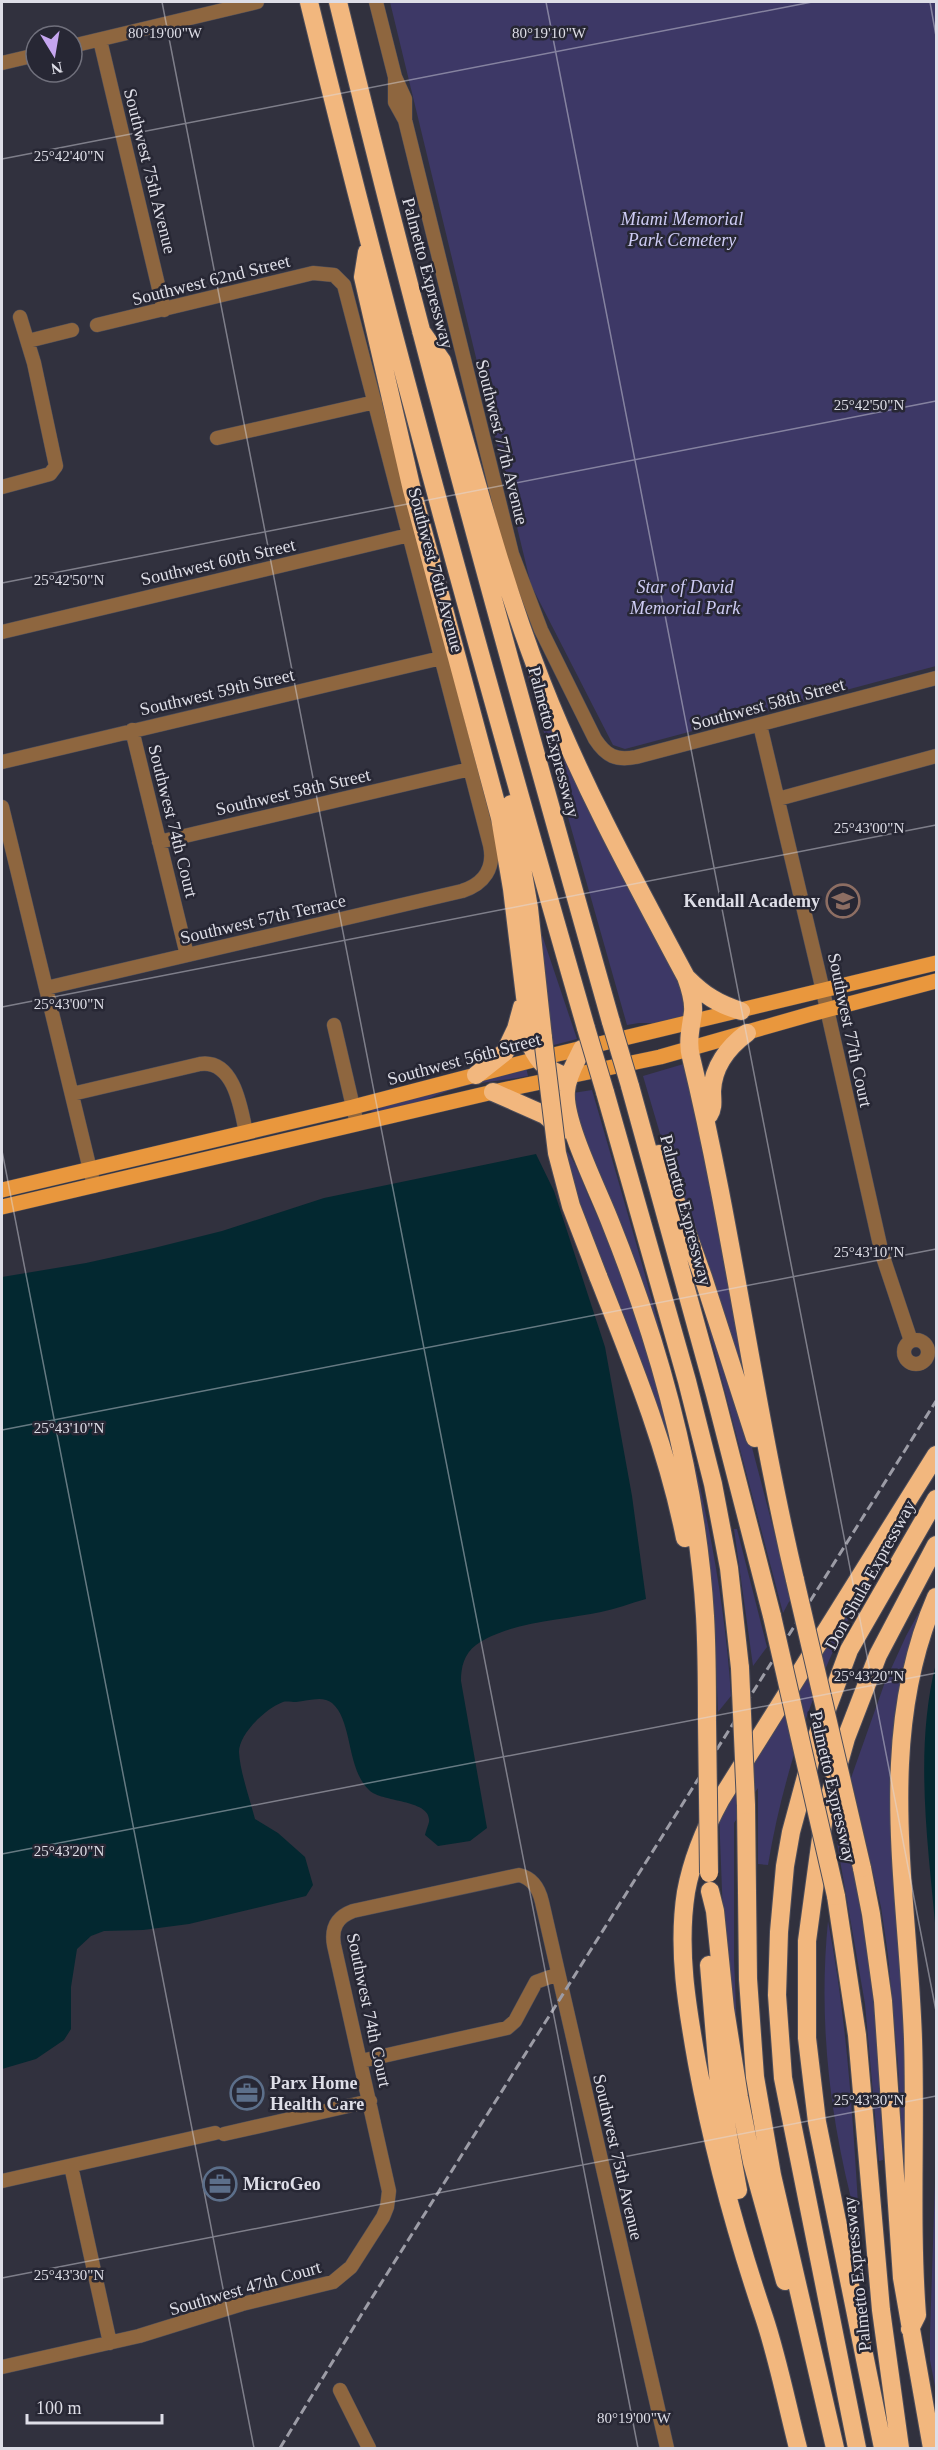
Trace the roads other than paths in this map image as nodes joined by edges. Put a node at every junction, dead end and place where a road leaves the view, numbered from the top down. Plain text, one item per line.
1 (257, 2) edge
2 (309, 2) edge
3 (338, 2) edge
4 (376, 2) edge
5 (100, 40) junction
6 (84, 43) edge
7 (24, 58) edge
8 (2, 63) edge
9 (368, 245) junction
10 (334, 275) joint
11 (164, 310) junction
12 (20, 317) dead end
13 (97, 326) dead end
14 (72, 330) dead end
15 (421, 331) junction
16 (28, 341) junction
17 (375, 402) junction
18 (217, 438) dead end
19 (2, 487) edge
20 (409, 536) junction
21 (2, 632) edge
22 (441, 658) junction
23 (936, 678) edge
24 (760, 725) junction
25 (132, 730) junction
26 (608, 756) joint
27 (936, 756) edge
28 (2, 762) edge
29 (510, 763) junction
30 (470, 769) junction
31 (778, 799) junction
32 (2, 807) edge
33 (159, 842) junction
34 (485, 878) joint
35 (187, 955) junction
36 (936, 963) edge
37 (686, 977) junction
38 (936, 981) edge
39 (46, 988) junction
40 (824, 992) junction
41 (525, 1000) junction
42 (827, 1010) junction
43 (741, 1011) junction
44 (691, 1023) junction
45 (334, 1025) dead end
46 (747, 1033) junction
47 (582, 1049) junction
48 (689, 1050) junction
49 (537, 1059) junction
50 (476, 1075) junction
51 (569, 1078) junction
52 (493, 1092) junction
53 (72, 1094) junction
54 (353, 1107) junction
55 (637, 1113) junction
56 (705, 1121) junction
57 (357, 1124) junction
58 (246, 1133) junction
59 (250, 1149) junction
60 (585, 1158) junction
61 (90, 1170) junction
62 (94, 1186) junction
63 (2, 1190) edge
64 (2, 1207) edge
65 (911, 1341) dead end
66 (936, 1455) edge
67 (773, 1482) junction
68 (936, 1498) edge
69 (936, 1545) edge
70 (936, 1597) edge
71 (705, 1646) junction
72 (528, 1878) joint
73 (710, 1882) junction
74 (558, 1974) junction
75 (361, 2061) junction
76 (370, 2101) junction
77 (71, 2166) junction
78 (2, 2181) edge
79 (765, 2318) junction
80 (910, 2329) junction
81 (110, 2343) junction
82 (2, 2367) edge
83 (818, 2373) junction
84 (340, 2390) dead end
85 (369, 2448) edge
86 (667, 2448) edge
87 (798, 2448) edge
88 (835, 2448) edge
89 (857, 2448) edge
90 (883, 2448) edge
91 (900, 2448) edge
92 (933, 2448) edge

1 - 5 street
2 - 9 highway
3 - 15 highway, Palmetto Expressway
4 - 26 street, Southwest 77th Avenue
5 - 6 street
5 - 11 street, Southwest 75th Avenue
7 - 8 street
9 - 29 highway
9 - 41 highway
10 - 11 street, Southwest 62nd Street
10 - 17 street, Southwest 76th Avenue
11 - 13 street, Southwest 62nd Street
12 - 16 street
14 - 16 street
15 - 37 highway
15 - 55 highway, Palmetto Expressway, bridge
16 - 19 street
17 - 18 street
17 - 20 street, Southwest 76th Avenue
20 - 21 street, Southwest 60th Street
20 - 22 street, Southwest 76th Avenue
22 - 25 street, Southwest 59th Street
22 - 30 street, Southwest 76th Avenue
23 - 24 street, Southwest 58th Street
24 - 26 street, Southwest 58th Street
24 - 31 street, Southwest 77th Court
25 - 28 street, Southwest 59th Street
25 - 33 street, Southwest 74th Court
27 - 31 street
29 - 71 highway, bridge
29 - 83 highway, bridge
30 - 33 street, Southwest 58th Street
30 - 34 street, Southwest 76th Avenue
31 - 40 street, Southwest 77th Court
32 - 39 street
33 - 35 street, Southwest 74th Court
34 - 35 street, Southwest 57th Terrace
35 - 39 street, Southwest 57th Terrace
36 - 40 main road, Southwest 56th Street
37 - 43 highway
37 - 44 highway
38 - 42 main road, Southwest 56th Street
39 - 53 street
40 - 42 street, Southwest 77th Court
40 - 43 main road, Southwest 56th Street
41 - 49 highway
41 - 50 highway
42 - 46 main road, Southwest 56th Street
42 - 65 street, Southwest 77th Court
43 - 44 main road, Southwest 56th Street
44 - 47 main road, Southwest 56th Street
44 - 48 highway
45 - 54 street
46 - 48 main road, Southwest 56th Street
46 - 56 highway
47 - 49 main road, Southwest 56th Street
47 - 51 highway
48 - 51 main road, Southwest 56th Street
48 - 56 highway
49 - 50 main road, Southwest 56th Street
49 - 51 highway
50 - 54 main road, Southwest 56th Street
51 - 52 main road, Southwest 56th Street
51 - 60 highway
52 - 57 main road, Southwest 56th Street
52 - 60 highway
53 - 58 street
53 - 61 street
54 - 57 street
54 - 58 main road, Southwest 56th Street
55 - 67 highway
55 - 91 highway, Palmetto Expressway, bridge
56 - 67 highway
57 - 59 main road, Southwest 56th Street
58 - 59 main road
58 - 61 main road, Southwest 56th Street
59 - 62 main road, Southwest 56th Street
60 - 71 highway
61 - 62 street
61 - 63 main road, Southwest 56th Street
62 - 64 main road, Southwest 56th Street
66 - 79 highway
67 - 80 highway, bridge
68 - 89 highway, Don Shula Expressway
69 - 90 highway
70 - 80 highway
71 - 73 highway, bridge
72 - 74 street, Southwest 75th Avenue
72 - 75 street, Southwest 74th Court
73 - 79 highway
73 - 83 highway
74 - 75 street
74 - 86 street, Southwest 75th Avenue
75 - 76 street, Southwest 74th Court
76 - 77 street
76 - 81 street, Southwest 47th Court
77 - 78 street
77 - 81 street
79 - 87 highway
80 - 92 highway
81 - 82 street, Southwest 47th Court
83 - 88 highway
84 - 85 street

